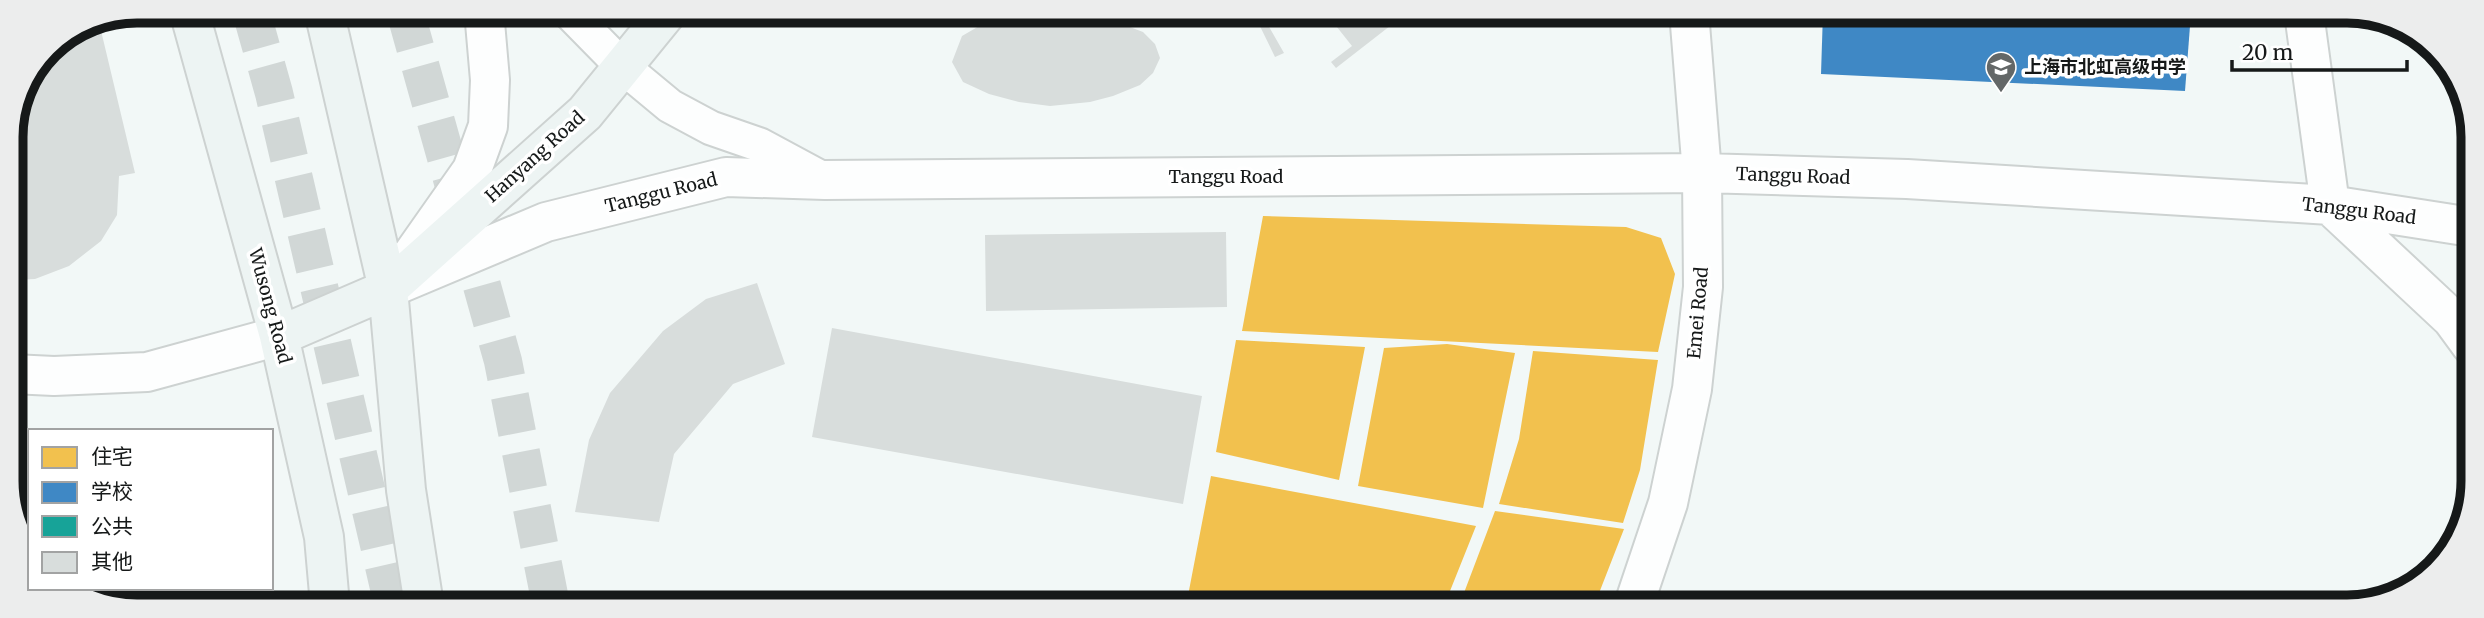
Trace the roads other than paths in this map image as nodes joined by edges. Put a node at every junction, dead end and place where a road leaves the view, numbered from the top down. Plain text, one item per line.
1 (194, 23) edge
2 (327, 23) edge
3 (485, 23) edge
4 (580, 23) edge
5 (658, 23) edge
6 (1690, 23) edge
7 (2305, 23) edge
8 (623, 67) junction
9 (1702, 173) junction
10 (825, 180) junction
11 (2330, 205) junction
12 (2461, 225) edge
13 (388, 289) junction
14 (2461, 331) edge
15 (279, 336) junction
16 (23, 375) edge
17 (329, 595) edge
18 (422, 595) edge
19 (1637, 595) edge

1 - 15 main road, Wusong Road
2 - 13 main road
3 - 13 street
4 - 8 lane
5 - 8 main road, Hanyang Road
6 - 9 street, Emei Road
7 - 11 street
8 - 10 lane
8 - 13 main road, Hanyang Road
9 - 10 street, Tanggu Road
9 - 11 street, Tanggu Road
9 - 19 street, Emei Road
10 - 13 street, Tanggu Road
11 - 12 street, Tanggu Road
11 - 14 street
13 - 15 main road, Tanggu Road
13 - 18 main road
15 - 16 street, Tanggu Road
15 - 17 main road, Wusong Road

